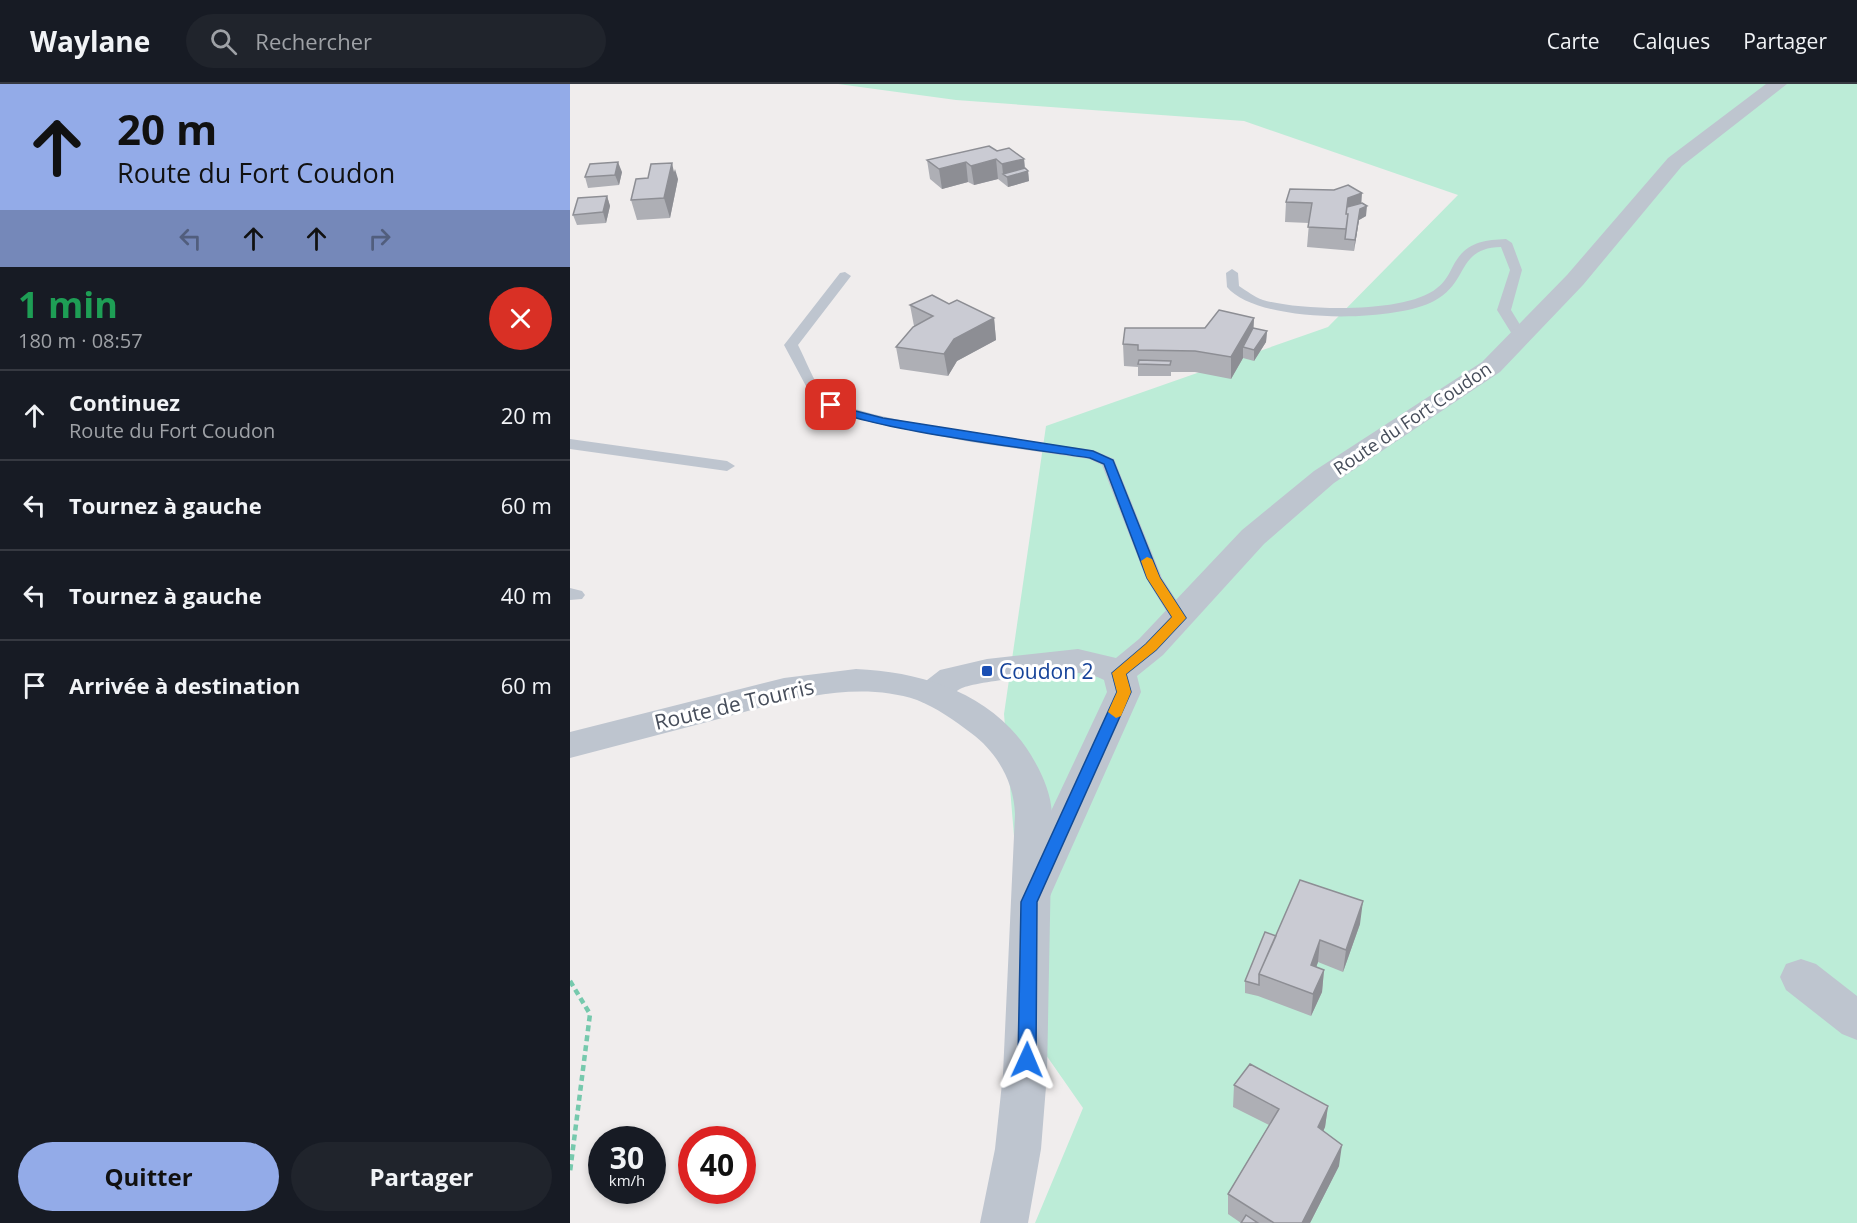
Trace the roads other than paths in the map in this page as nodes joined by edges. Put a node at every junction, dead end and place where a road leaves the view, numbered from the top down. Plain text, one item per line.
1 (1778, 84) edge
2 (1232, 273) dead end
3 (845, 276) dead end
4 (1521, 336) junction
5 (570, 444) edge
6 (727, 466) dead end
7 (1179, 618) junction
8 (1119, 673) junction
9 (934, 693) junction
10 (570, 745) edge
11 (1029, 902) junction
12 (1801, 977) dead end
13 (1857, 1021) edge
14 (1004, 1223) edge

1 - 4 street, Route du Fort Coudon
2 - 4 lane
3 - 7 lane
4 - 7 street, Route du Fort Coudon
5 - 6 lane
7 - 8 street, Route du Fort Coudon
8 - 9 street
8 - 11 street
9 - 10 street, Route de Tourris
9 - 11 street, Route de Tourris
11 - 14 street, Route de Tourris
12 - 13 street

